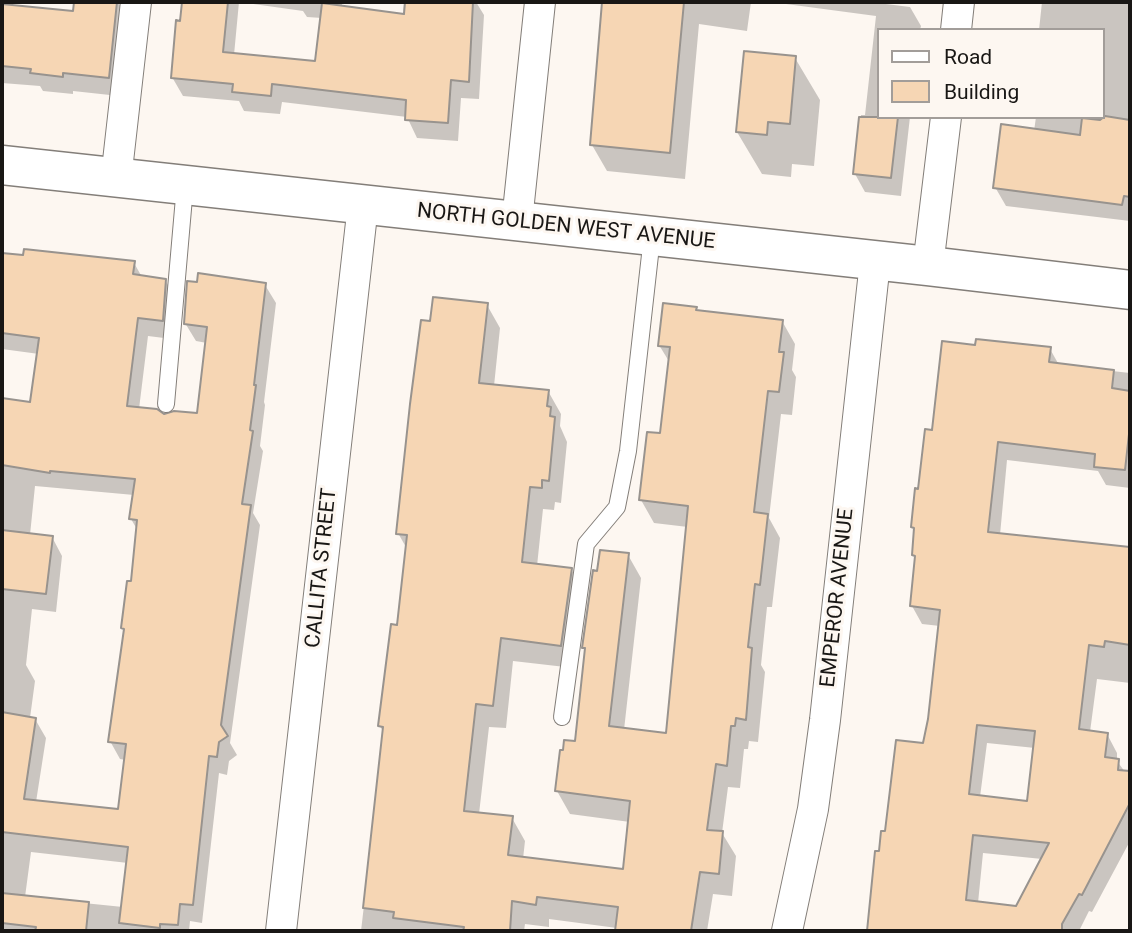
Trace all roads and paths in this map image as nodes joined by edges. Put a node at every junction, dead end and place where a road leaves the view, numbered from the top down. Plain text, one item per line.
1 (136, 2) edge
2 (541, 2) edge
3 (959, 2) edge
4 (956, 28) edge
5 (946, 119) edge
6 (2, 165) edge
7 (116, 178) junction
8 (185, 186) junction
9 (363, 205) junction
10 (517, 221) junction
11 (652, 237) junction
12 (875, 262) junction
13 (928, 266) junction
14 (1130, 290) edge
15 (166, 404) dead end
16 (562, 717) dead end
17 (281, 931) edge
18 (787, 931) edge

1 - 7 street
2 - 10 street
3 - 4 street
5 - 13 street
6 - 7 street, NORTH GOLDEN WEST AVENUE
7 - 8 street, NORTH GOLDEN WEST AVENUE
8 - 9 street, NORTH GOLDEN WEST AVENUE
8 - 15 lane
9 - 10 street, NORTH GOLDEN WEST AVENUE
9 - 17 street, CALLITA STREET
10 - 11 street, NORTH GOLDEN WEST AVENUE
11 - 12 street, NORTH GOLDEN WEST AVENUE
11 - 16 lane
12 - 13 street, NORTH GOLDEN WEST AVENUE
12 - 18 street, EMPEROR AVENUE
13 - 14 street, NORTH GOLDEN WEST AVENUE

